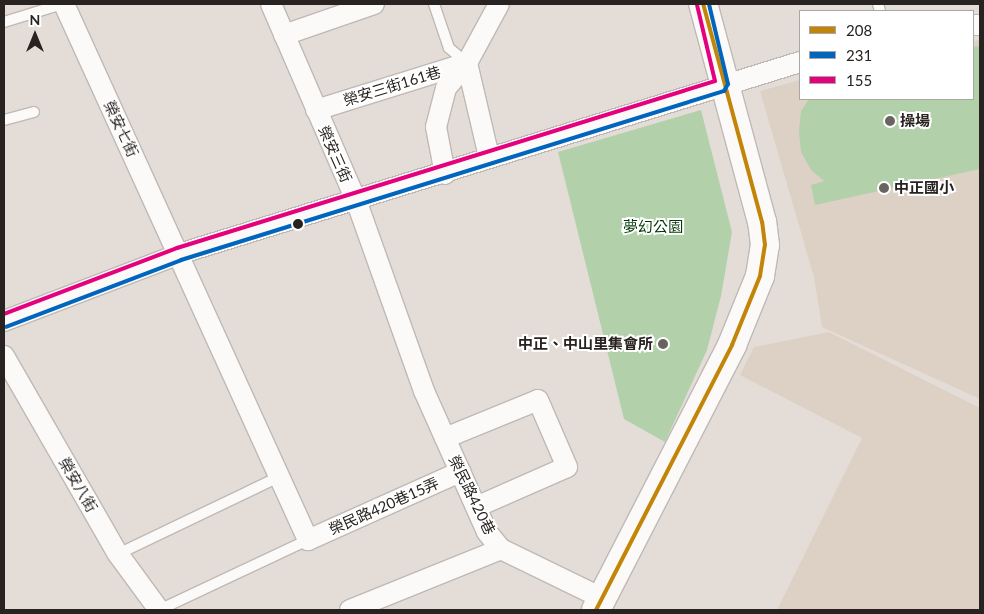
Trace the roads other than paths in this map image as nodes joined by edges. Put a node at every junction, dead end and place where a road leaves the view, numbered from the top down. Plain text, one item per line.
1 (63, 4) edge
2 (271, 4) edge
3 (374, 4) edge
4 (434, 4) edge
5 (499, 4) edge
6 (703, 4) edge
7 (4, 22) edge
8 (284, 35) junction
9 (799, 62) edge
10 (467, 63) junction
11 (722, 85) junction
12 (316, 110) junction
13 (34, 112) dead end
14 (4, 120) edge
15 (489, 156) junction
16 (445, 174) junction
17 (356, 200) junction
18 (179, 254) junction
19 (4, 321) edge
20 (4, 356) edge
21 (424, 391) joint
22 (445, 438) junction
23 (460, 472) junction
24 (281, 476) junction
25 (476, 507) junction
26 (308, 540) junction
27 (500, 549) junction
28 (118, 554) junction
29 (599, 604) edge
30 (159, 610) edge
31 (350, 610) edge

1 - 7 lane
1 - 18 street, 榮安七街
2 - 8 street, 榮安三街
3 - 8 street
4 - 10 lane
5 - 10 street
6 - 11 street
8 - 12 street, 榮安三街
9 - 11 street
10 - 12 street, 榮安三街161巷
10 - 15 street
10 - 16 street
11 - 15 street
11 - 29 street
12 - 17 street, 榮安三街
13 - 14 lane
15 - 16 street
16 - 17 street
17 - 18 street
17 - 21 street, 榮安三街
18 - 19 street
18 - 24 street, 榮安七街
20 - 28 street, 榮安八街
21 - 22 street, 榮民路420巷
22 - 23 street, 榮民路420巷
22 - 25 street
23 - 25 street, 榮民路420巷
23 - 26 street, 榮民路420巷15弄
24 - 26 street, 榮安七街
24 - 28 lane
25 - 27 street, 榮民路420巷
26 - 30 lane
27 - 29 street, 榮民路420巷
27 - 31 street
28 - 30 street, 榮安八街

